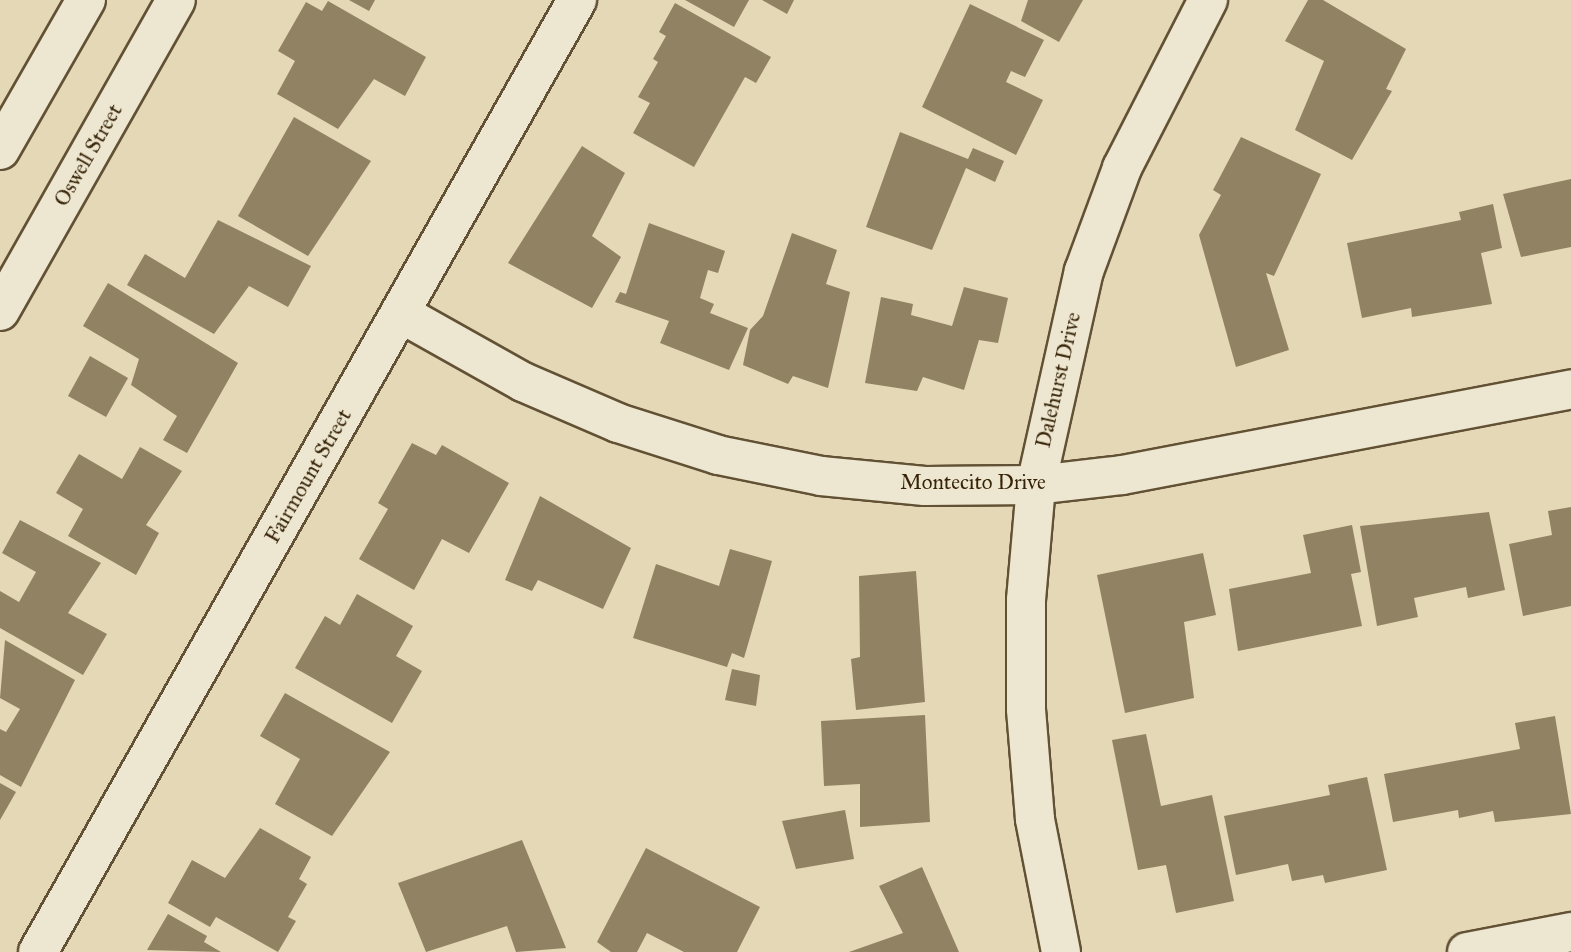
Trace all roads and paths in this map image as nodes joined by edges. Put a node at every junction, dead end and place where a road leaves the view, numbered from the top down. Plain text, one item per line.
1 (86, 0) edge
2 (176, 0) edge
3 (577, 0) edge
4 (1208, 0) edge
5 (0, 150) edge
6 (0, 311) edge
7 (400, 313) junction
8 (1571, 389) edge
9 (1036, 485) junction
10 (1571, 932) edge
11 (38, 952) edge
12 (1062, 952) edge
13 (1467, 952) edge

1 - 5 street
2 - 6 street, Oswell Street
3 - 7 street, Fairmount Street
4 - 9 street, Dalehurst Drive
7 - 9 street, Montecito Drive
7 - 11 street, Fairmount Street
8 - 9 street, Montecito Drive
9 - 12 street, Dalehurst Drive
10 - 13 street

